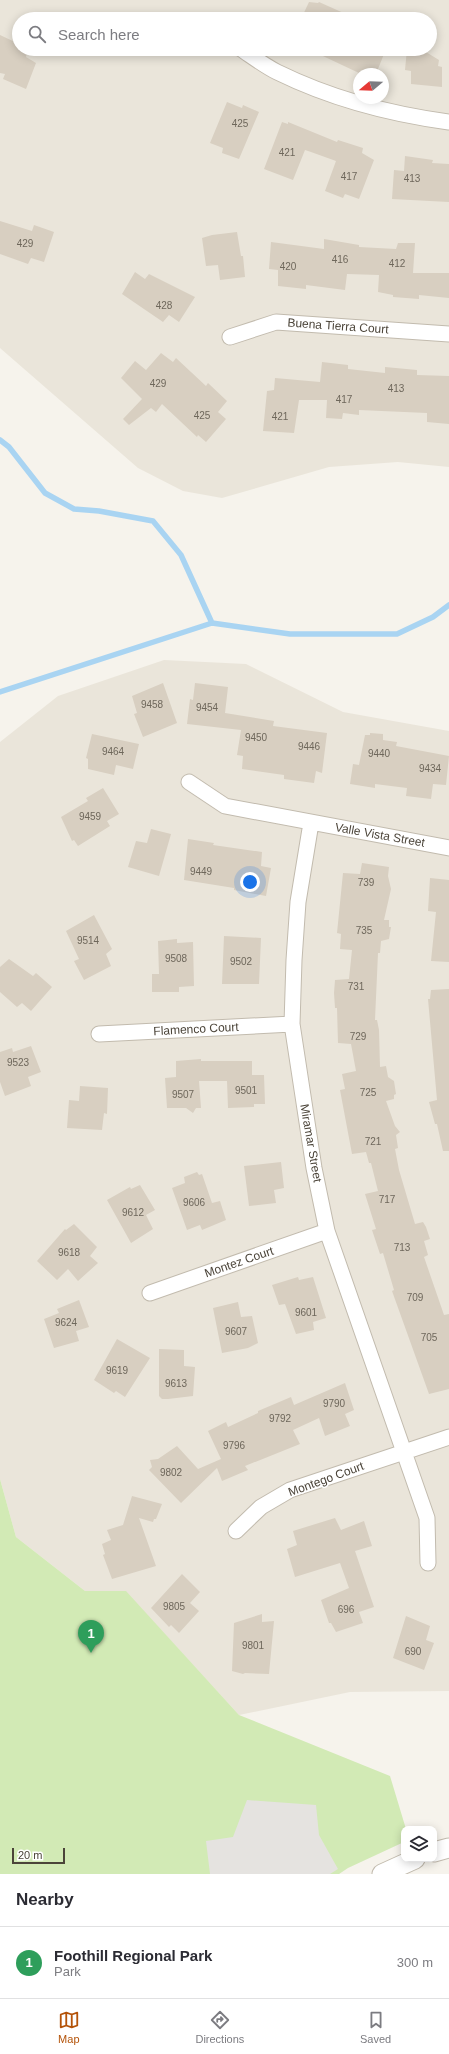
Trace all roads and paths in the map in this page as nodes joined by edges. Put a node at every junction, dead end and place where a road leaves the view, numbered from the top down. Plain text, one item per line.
1 (252, 56) edge
2 (449, 122) edge
3 (449, 334) edge
4 (230, 337) dead end
5 (189, 782) dead end
6 (311, 823) junction
7 (449, 848) edge
8 (292, 1024) junction
9 (99, 1034) dead end
10 (327, 1231) junction
11 (150, 1293) dead end
12 (449, 1437) edge
13 (404, 1451) junction
14 (236, 1531) dead end
15 (428, 1563) dead end
16 (449, 1848) edge
17 (437, 1851) edge
18 (408, 1862) edge
19 (382, 1874) edge

1 - 2 street
3 - 4 street, Buena Tierra Court
5 - 6 street, Valle Vista Street
6 - 7 street, Valle Vista Street
6 - 8 street, Miramar Street
8 - 9 street, Flamenco Court
8 - 10 street, Miramar Street
10 - 11 street, Montez Court
10 - 13 street, Miramar Street
12 - 13 street, Montego Court
13 - 14 street, Montego Court
13 - 15 street, Miramar Street
16 - 17 street
18 - 19 street

